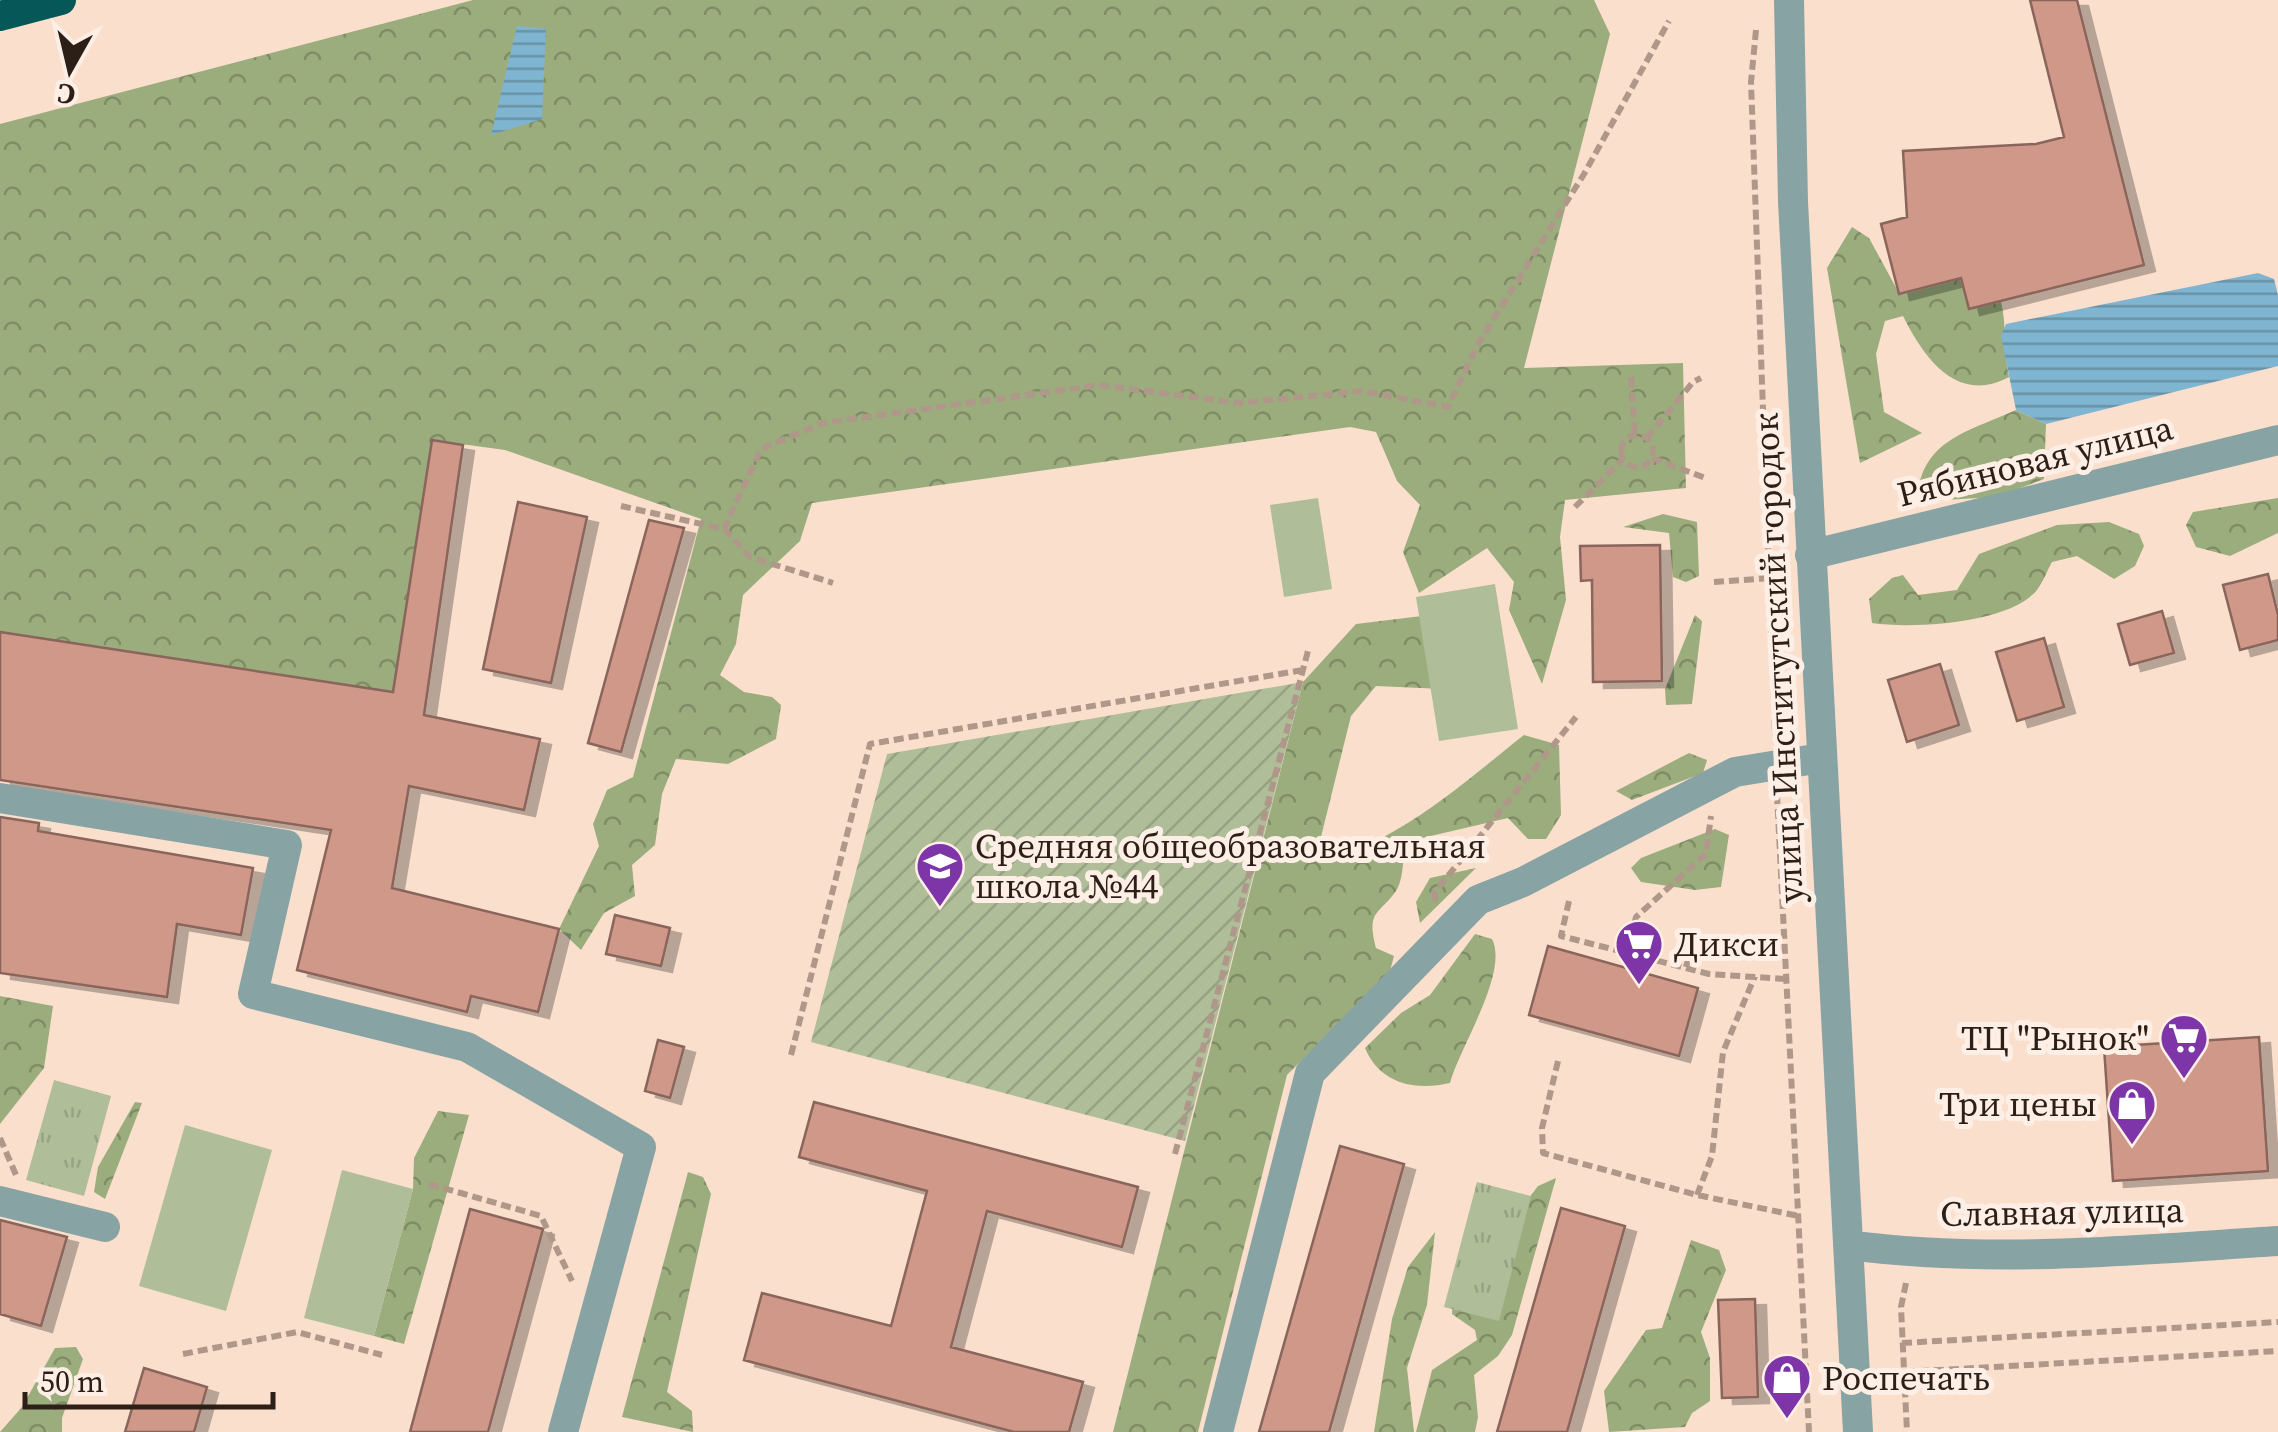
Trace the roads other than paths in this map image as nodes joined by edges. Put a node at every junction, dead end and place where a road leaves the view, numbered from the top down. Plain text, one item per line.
1 (61, 0) edge
2 (1789, 0) edge
3 (0, 16) edge
4 (2278, 440) edge
5 (1810, 554) junction
6 (1821, 758) junction
7 (0, 798) edge
8 (0, 1201) edge
9 (105, 1227) dead end
10 (2278, 1241) edge
11 (1848, 1246) junction
12 (563, 1432) edge
13 (1218, 1432) edge
14 (1858, 1432) edge

1 - 3 highway
2 - 5 street, улица Институтский городок
4 - 5 street, Рябиновая улица
5 - 6 street, улица Институтский городок
6 - 11 street, улица Институтский городок
6 - 13 street
7 - 12 street
8 - 9 street
10 - 11 street, Славная улица
11 - 14 street, улица Институтский городок

